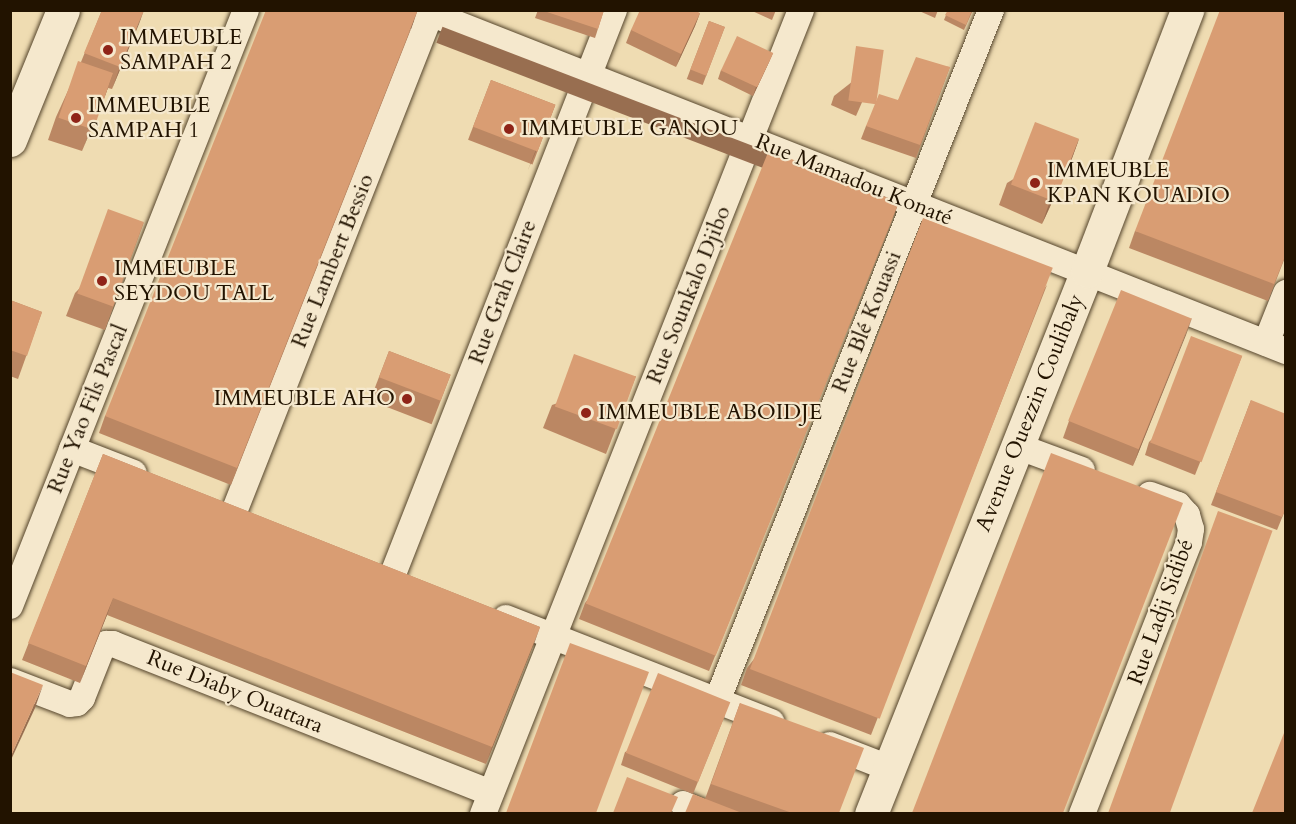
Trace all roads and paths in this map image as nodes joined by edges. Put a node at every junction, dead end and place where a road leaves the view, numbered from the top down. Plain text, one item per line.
1 (63, 10) edge
2 (246, 10) edge
3 (614, 10) edge
4 (801, 10) edge
5 (991, 10) edge
6 (1187, 10) edge
7 (428, 12) edge
8 (588, 76) junction
9 (750, 139) junction
10 (10, 140) edge
11 (914, 203) junction
12 (1087, 271) junction
13 (1286, 293) edge
14 (1276, 347) edge
15 (1017, 446) junction
16 (72, 449) junction
17 (159, 483) edge
18 (234, 512) edge
19 (393, 574) edge
20 (10, 606) edge
21 (478, 608) edge
22 (553, 637) junction
23 (10, 681) edge
24 (717, 701) junction
25 (889, 768) junction
26 (487, 803) edge
27 (683, 804) dead end
28 (707, 813) edge
29 (871, 813) edge
30 (1082, 813) edge

1 - 10 street
2 - 16 street, Rue Yao Fils Pascal
3 - 8 street, Rue Grah Claire
4 - 9 street, Rue Sounkalo Djibo
5 - 11 street, Rue Blé Kouassi
6 - 12 street, Avenue Ouezzin Coulibaly
7 - 8 street, Rue Mamadou Konaté
7 - 18 street, Rue Lambert Bessio
8 - 9 street, Rue Mamadou Konaté
8 - 19 street, Rue Grah Claire
9 - 11 street, Rue Mamadou Konaté
9 - 22 street, Rue Sounkalo Djibo
11 - 12 street, Rue Mamadou Konaté
11 - 24 street, Rue Blé Kouassi
12 - 14 street, Rue Mamadou Konaté
12 - 15 street, Avenue Ouezzin Coulibaly
13 - 14 street
15 - 25 street, Avenue Ouezzin Coulibaly
15 - 30 street, Rue Ladji Sidibé
16 - 17 street
16 - 20 street, Rue Yao Fils Pascal
21 - 22 street
22 - 24 street
22 - 26 street, Rue Sounkalo Djibo
23 - 26 street, Rue Diaby Ouattara
24 - 25 street
25 - 29 street, Avenue Ouezzin Coulibaly
27 - 28 street

